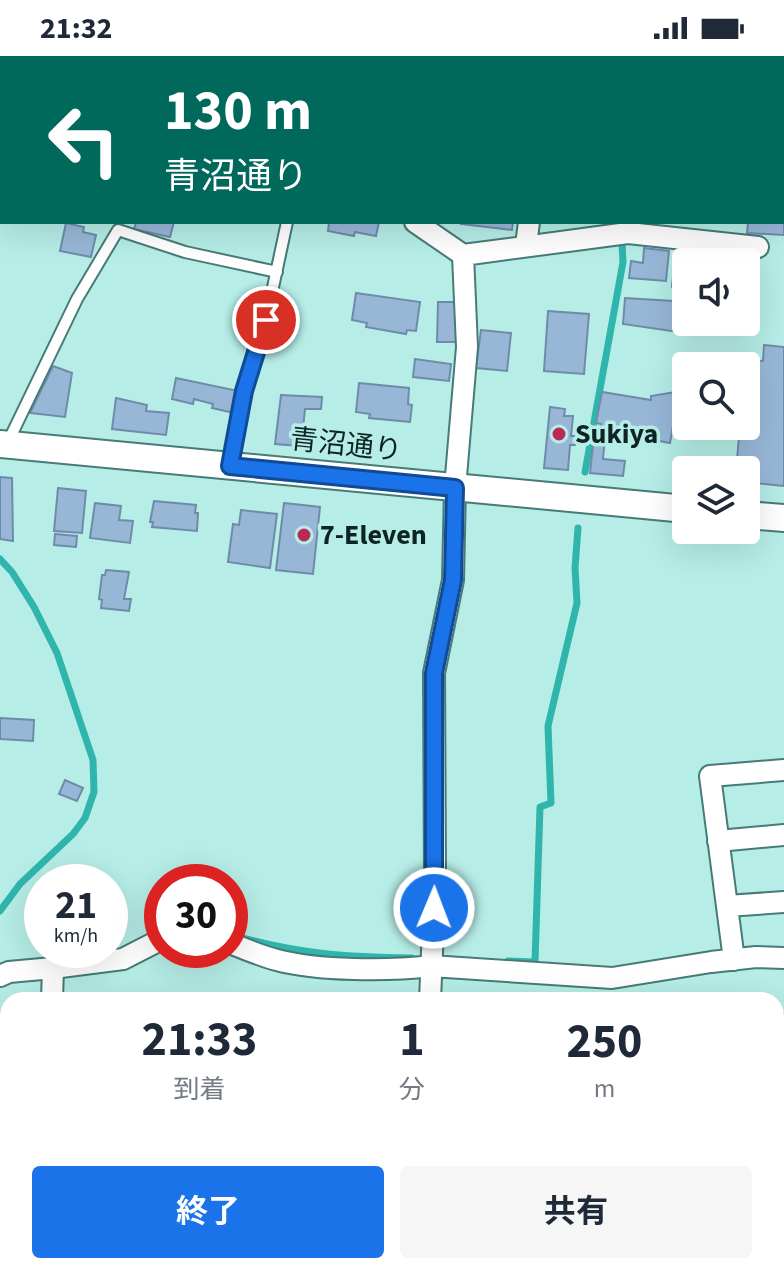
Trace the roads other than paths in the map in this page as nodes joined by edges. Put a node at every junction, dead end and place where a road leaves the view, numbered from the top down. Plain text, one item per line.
1 (287, 224) edge
2 (418, 224) edge
3 (529, 224) edge
4 (629, 228) edge
5 (526, 245) junction
6 (758, 247) dead end
7 (463, 255) junction
8 (277, 272) junction
9 (3, 445) edge
10 (230, 466) junction
11 (455, 488) junction
12 (672, 508) edge
13 (760, 516) edge
14 (784, 518) edge
15 (784, 770) edge
16 (784, 835) edge
17 (718, 841) junction
18 (784, 902) edge
19 (727, 906) junction
20 (248, 950) edge
21 (784, 958) edge
22 (734, 960) junction
23 (431, 966) junction
24 (53, 968) joint
25 (0, 976) edge
26 (52, 992) edge
27 (430, 992) edge

1 - 8 lane
2 - 7 street
3 - 5 street
4 - 5 street
4 - 6 street
5 - 7 street
7 - 11 street
8 - 9 lane
8 - 10 lane
9 - 10 street, 青沼通り
10 - 11 street, 青沼通り
11 - 12 street, 青沼通り
11 - 23 street
13 - 14 street
15 - 17 street
16 - 17 street
17 - 19 street
18 - 19 street
19 - 22 street
20 - 23 street
21 - 22 street
22 - 23 street
23 - 27 street
24 - 25 street
24 - 26 street

